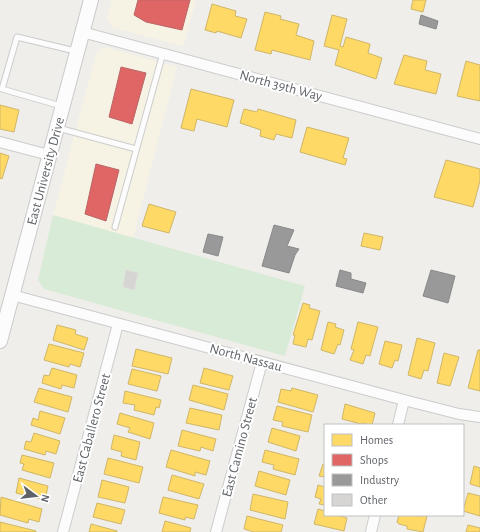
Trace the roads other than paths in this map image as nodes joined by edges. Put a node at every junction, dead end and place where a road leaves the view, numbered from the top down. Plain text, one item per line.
1 (91, 0) edge
2 (82, 32) junction
3 (77, 52) junction
4 (163, 54) junction
5 (62, 106) junction
6 (57, 127) junction
7 (480, 139) edge
8 (0, 142) edge
9 (136, 149) junction
10 (49, 156) junction
11 (116, 227) dead end
12 (12, 295) junction
13 (118, 324) junction
14 (0, 341) edge
15 (262, 362) junction
16 (404, 400) junction
17 (480, 417) edge
18 (398, 424) edge
19 (375, 516) edge
20 (63, 532) edge
21 (216, 532) edge
22 (371, 532) edge

1 - 2 main road, East University Drive
2 - 3 main road, East University Drive
2 - 4 street, North 39th Way
3 - 5 main road, East University Drive
3 - 5 lane
4 - 7 street, North 39th Way
4 - 9 lane
5 - 6 main road, East University Drive
6 - 9 lane
6 - 10 main road, East University Drive
8 - 10 street
9 - 11 lane
10 - 12 main road, East University Drive
12 - 13 street, North Nassau
12 - 14 main road, East University Drive
13 - 15 street, North Nassau
13 - 20 street, East Caballero Street
15 - 16 street, North Nassau
15 - 21 street, East Camino Street
16 - 17 street, North Nassau
16 - 18 street
19 - 22 street

